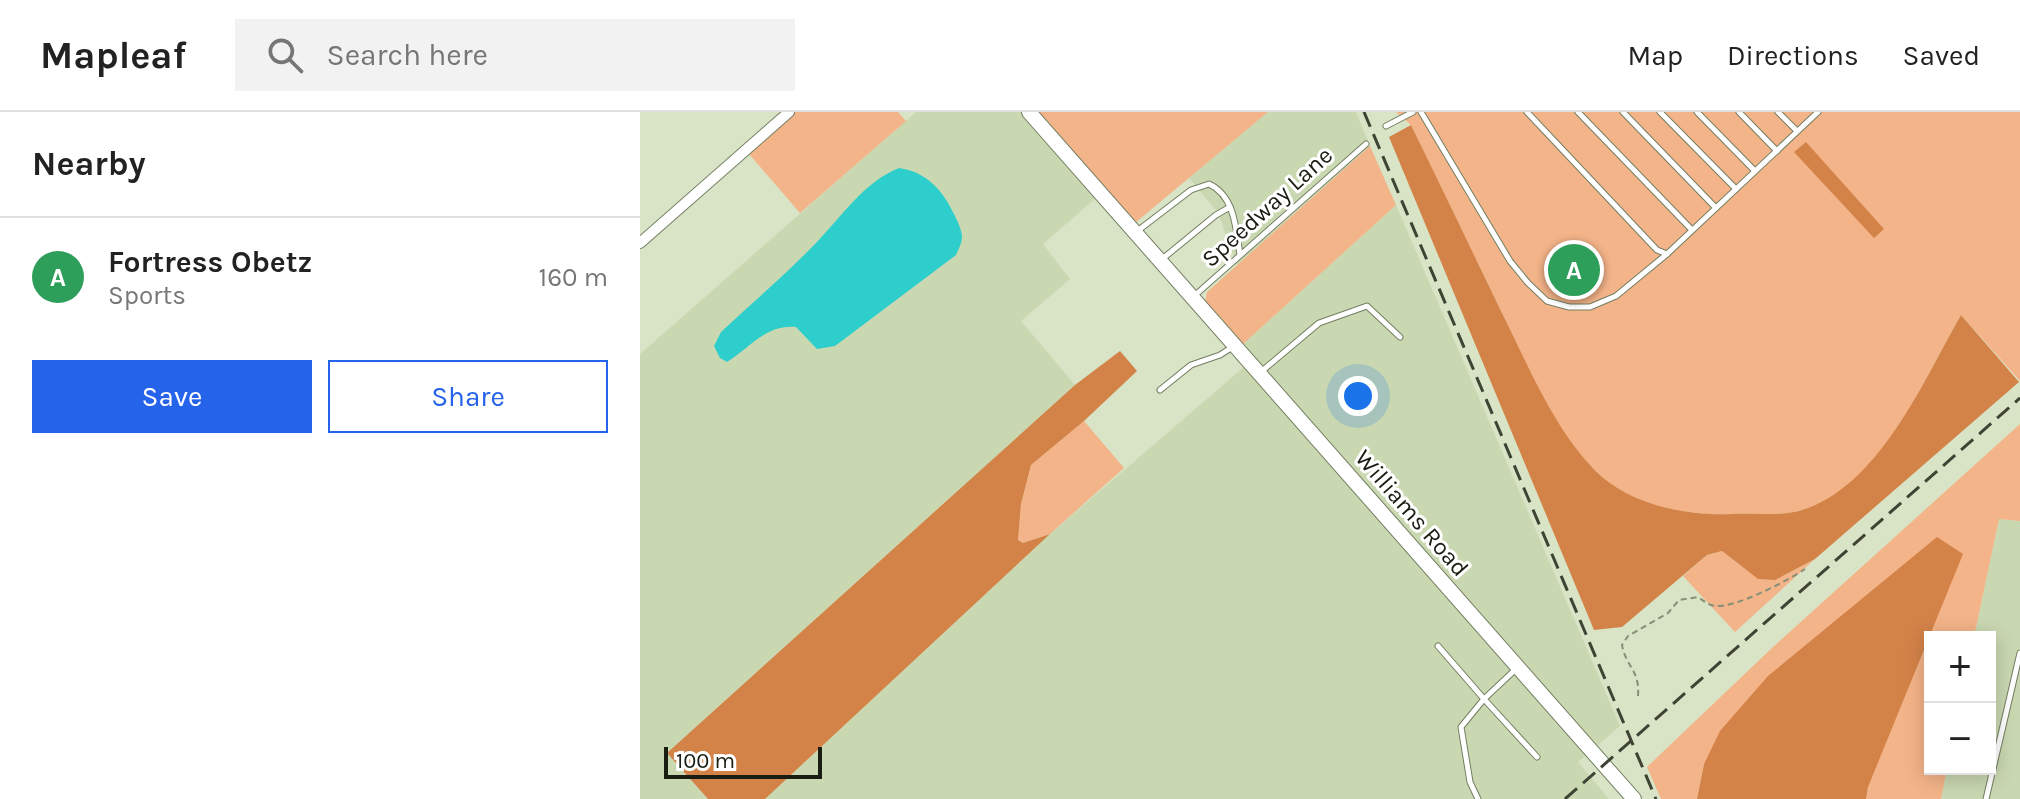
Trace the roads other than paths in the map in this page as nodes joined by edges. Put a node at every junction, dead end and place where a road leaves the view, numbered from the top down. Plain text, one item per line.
1 (789, 112) edge
2 (1029, 112) edge
3 (1413, 112) edge
4 (1421, 112) edge
5 (1527, 112) edge
6 (1578, 112) edge
7 (1623, 112) edge
8 (1660, 112) edge
9 (1697, 112) edge
10 (1739, 112) edge
11 (1778, 112) edge
12 (1818, 112) edge
13 (1386, 126) dead end
14 (1797, 131) junction
15 (1366, 144) dead end
16 (1777, 151) junction
17 (1755, 171) junction
18 (1736, 189) junction
19 (1230, 207) junction
20 (1716, 208) junction
21 (1692, 230) junction
22 (1135, 232) junction
23 (640, 243) edge
24 (1667, 254) junction
25 (1240, 256) junction
26 (1160, 261) junction
27 (1192, 298) junction
28 (1400, 337) dead end
29 (1235, 345) junction
30 (1260, 373) junction
31 (1160, 390) dead end
32 (1438, 646) dead end
33 (2020, 653) edge
34 (1518, 668) junction
35 (1484, 699) junction
36 (1537, 757) dead end
37 (1478, 799) edge
38 (1634, 799) edge
39 (1986, 799) edge

1 - 23 street
2 - 22 main road, Williams Road
3 - 13 lane
4 - 24 lane
5 - 24 lane
6 - 21 lane
7 - 20 lane
8 - 18 lane
9 - 17 lane
10 - 16 lane
11 - 14 lane
12 - 14 lane
14 - 16 lane
15 - 25 lane, Speedway Lane
16 - 17 lane
17 - 18 lane
18 - 20 lane
19 - 22 lane
19 - 25 lane
19 - 26 lane
20 - 21 lane
21 - 24 lane
22 - 26 main road, Williams Road
25 - 27 lane, Speedway Lane
26 - 27 main road, Williams Road
27 - 29 main road, Williams Road
28 - 30 lane
29 - 30 main road, Williams Road
29 - 31 lane
30 - 34 main road, Williams Road
32 - 35 lane
33 - 39 lane
34 - 35 lane
34 - 38 main road, Williams Road
35 - 36 lane
35 - 37 lane

